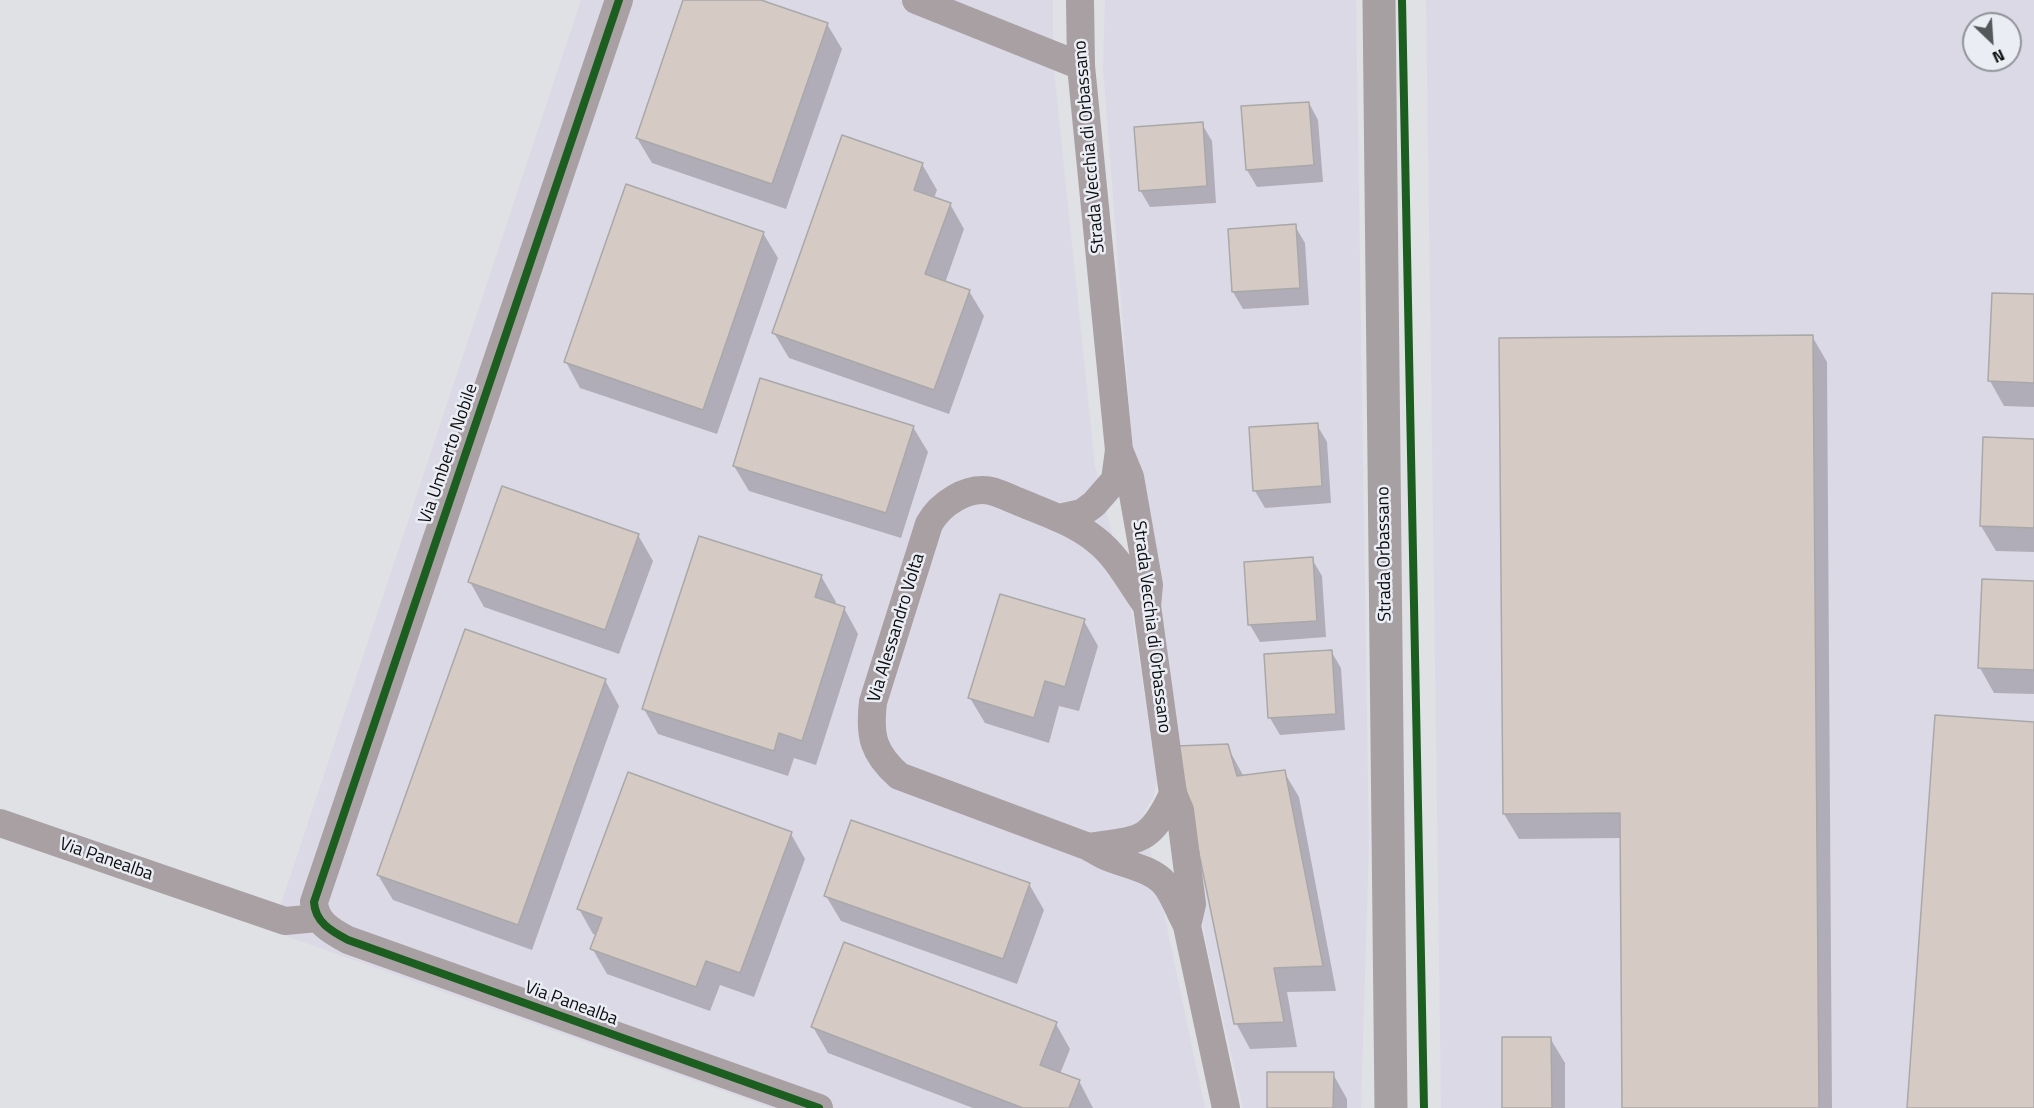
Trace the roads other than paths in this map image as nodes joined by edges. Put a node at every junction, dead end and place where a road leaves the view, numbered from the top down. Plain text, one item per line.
1 (619, 0) edge
2 (916, 0) edge
3 (1080, 0) edge
4 (1379, 0) edge
5 (1081, 66) junction
6 (1119, 450) junction
7 (1059, 518) junction
8 (1147, 606) junction
9 (1173, 794) junction
10 (0, 823) edge
11 (1089, 847) junction
12 (318, 918) junction
13 (1187, 926) junction
14 (819, 1108) edge
15 (1226, 1108) edge
16 (1390, 1108) edge

1 - 12 street, Via Umberto Nobile
2 - 5 street
3 - 5 street, Strada Vecchia di Orbassano
4 - 16 main road, Strada Orbassano
5 - 6 street, Strada Vecchia di Orbassano
6 - 7 street
6 - 8 street, Strada Vecchia di Orbassano
7 - 8 street, Via Alessandro Volta
7 - 11 street, Via Alessandro Volta
8 - 9 street, Strada Vecchia di Orbassano
9 - 11 street, Via Alessandro Volta
9 - 13 street, Strada Vecchia di Orbassano
10 - 12 street, Via Panealba
11 - 13 street, Via Alessandro Volta
12 - 14 street, Via Panealba
13 - 15 street, Strada Vecchia di Orbassano

